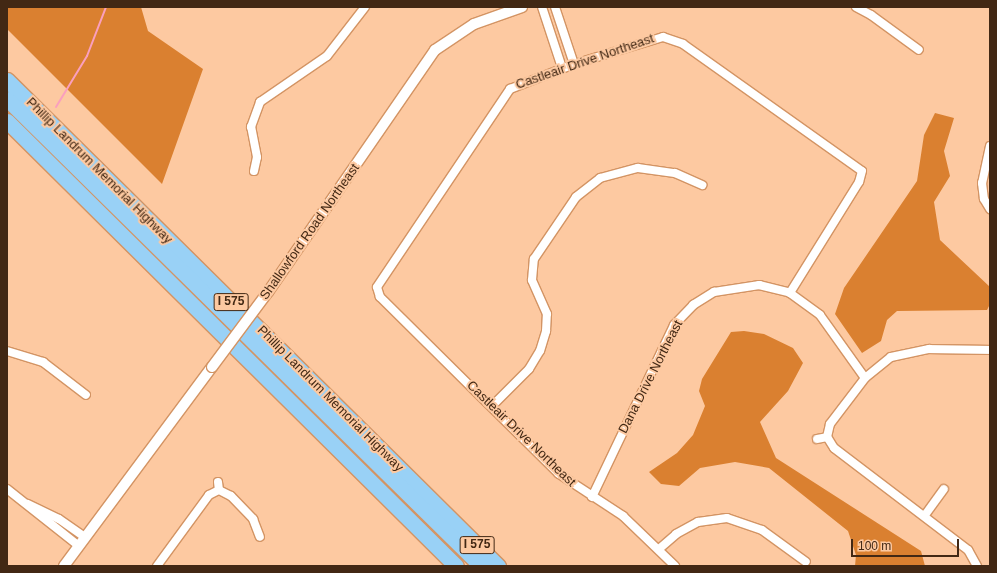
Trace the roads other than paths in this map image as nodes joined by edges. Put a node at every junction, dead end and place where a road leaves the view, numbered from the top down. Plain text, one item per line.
1 (365, 7) edge
2 (522, 7) edge
3 (542, 7) edge
4 (555, 7) edge
5 (856, 7) edge
6 (919, 50) dead end
7 (574, 64) junction
8 (562, 68) junction
9 (7, 80) edge
10 (7, 100) edge
11 (7, 121) edge
12 (990, 146) edge
13 (254, 171) dead end
14 (702, 185) dead end
15 (990, 210) edge
16 (790, 293) junction
17 (990, 350) edge
18 (7, 351) edge
19 (865, 378) junction
20 (86, 395) dead end
21 (492, 406) junction
22 (827, 437) junction
23 (817, 438) dead end
24 (7, 489) edge
25 (944, 489) dead end
26 (592, 496) junction
27 (27, 504) junction
28 (395, 504) junction
29 (925, 515) junction
30 (260, 537) dead end
31 (85, 538) junction
32 (79, 546) junction
33 (659, 549) junction
34 (806, 562) dead end
35 (64, 566) edge
36 (157, 566) edge
37 (456, 566) edge
38 (481, 566) edge
39 (498, 566) edge
40 (675, 566) edge
41 (977, 566) edge

1 - 13 street
2 - 31 street, Shallowford Road Northeast, bridge
3 - 8 street
4 - 7 street
5 - 6 street
7 - 8 street, Castleair Drive Northeast
7 - 16 street, Castleair Drive Northeast
8 - 21 street, Castleair Drive Northeast
9 - 39 highway, Phillip Landrum Memorial Highway / I 575
10 - 28 highway
10 - 38 highway
11 - 28 highway, I 575
12 - 15 street
14 - 21 street
16 - 19 street, Dana Drive Northeast
16 - 26 street, Dana Drive Northeast
17 - 19 street
18 - 20 street
19 - 22 street
21 - 26 street, Castleair Drive Northeast
22 - 23 street
22 - 29 street
24 - 27 street
25 - 29 street
26 - 33 street, Castleair Drive Northeast
27 - 31 street
27 - 32 street
28 - 37 highway, I 575
29 - 41 street
30 - 36 street
31 - 32 street, Shallowford Road Northeast
32 - 35 street, Shallowford Road Northeast
33 - 34 street
33 - 40 street, Castleair Drive Northeast

